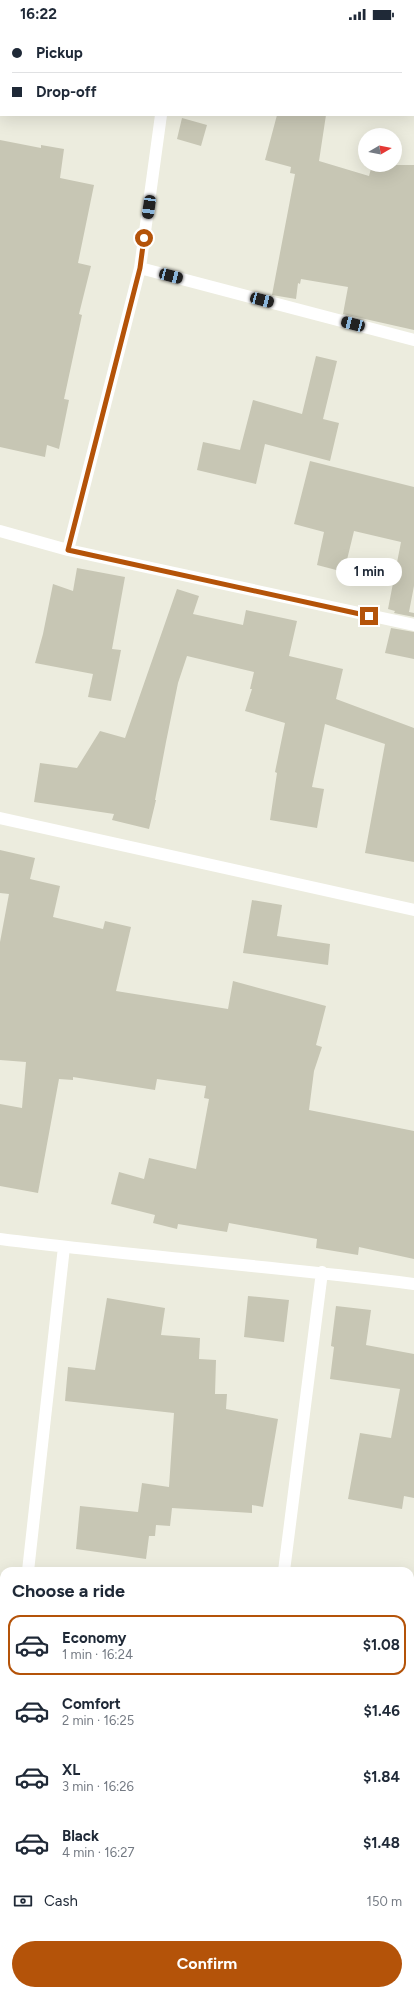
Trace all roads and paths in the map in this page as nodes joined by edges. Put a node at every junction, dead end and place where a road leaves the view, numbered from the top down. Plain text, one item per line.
1 (161, 116) edge
2 (140, 268) junction
3 (414, 340) edge
4 (0, 531) edge
5 (68, 550) junction
6 (414, 625) edge
7 (0, 818) edge
8 (414, 910) edge
9 (0, 1239) edge
10 (64, 1247) junction
11 (322, 1272) junction
12 (414, 1284) edge
13 (28, 1567) edge
14 (285, 1567) edge

1 - 2 street
2 - 3 street
2 - 5 street
4 - 5 street
5 - 6 street
7 - 8 street
9 - 10 street
10 - 11 street
10 - 13 street
11 - 12 street
11 - 14 street

